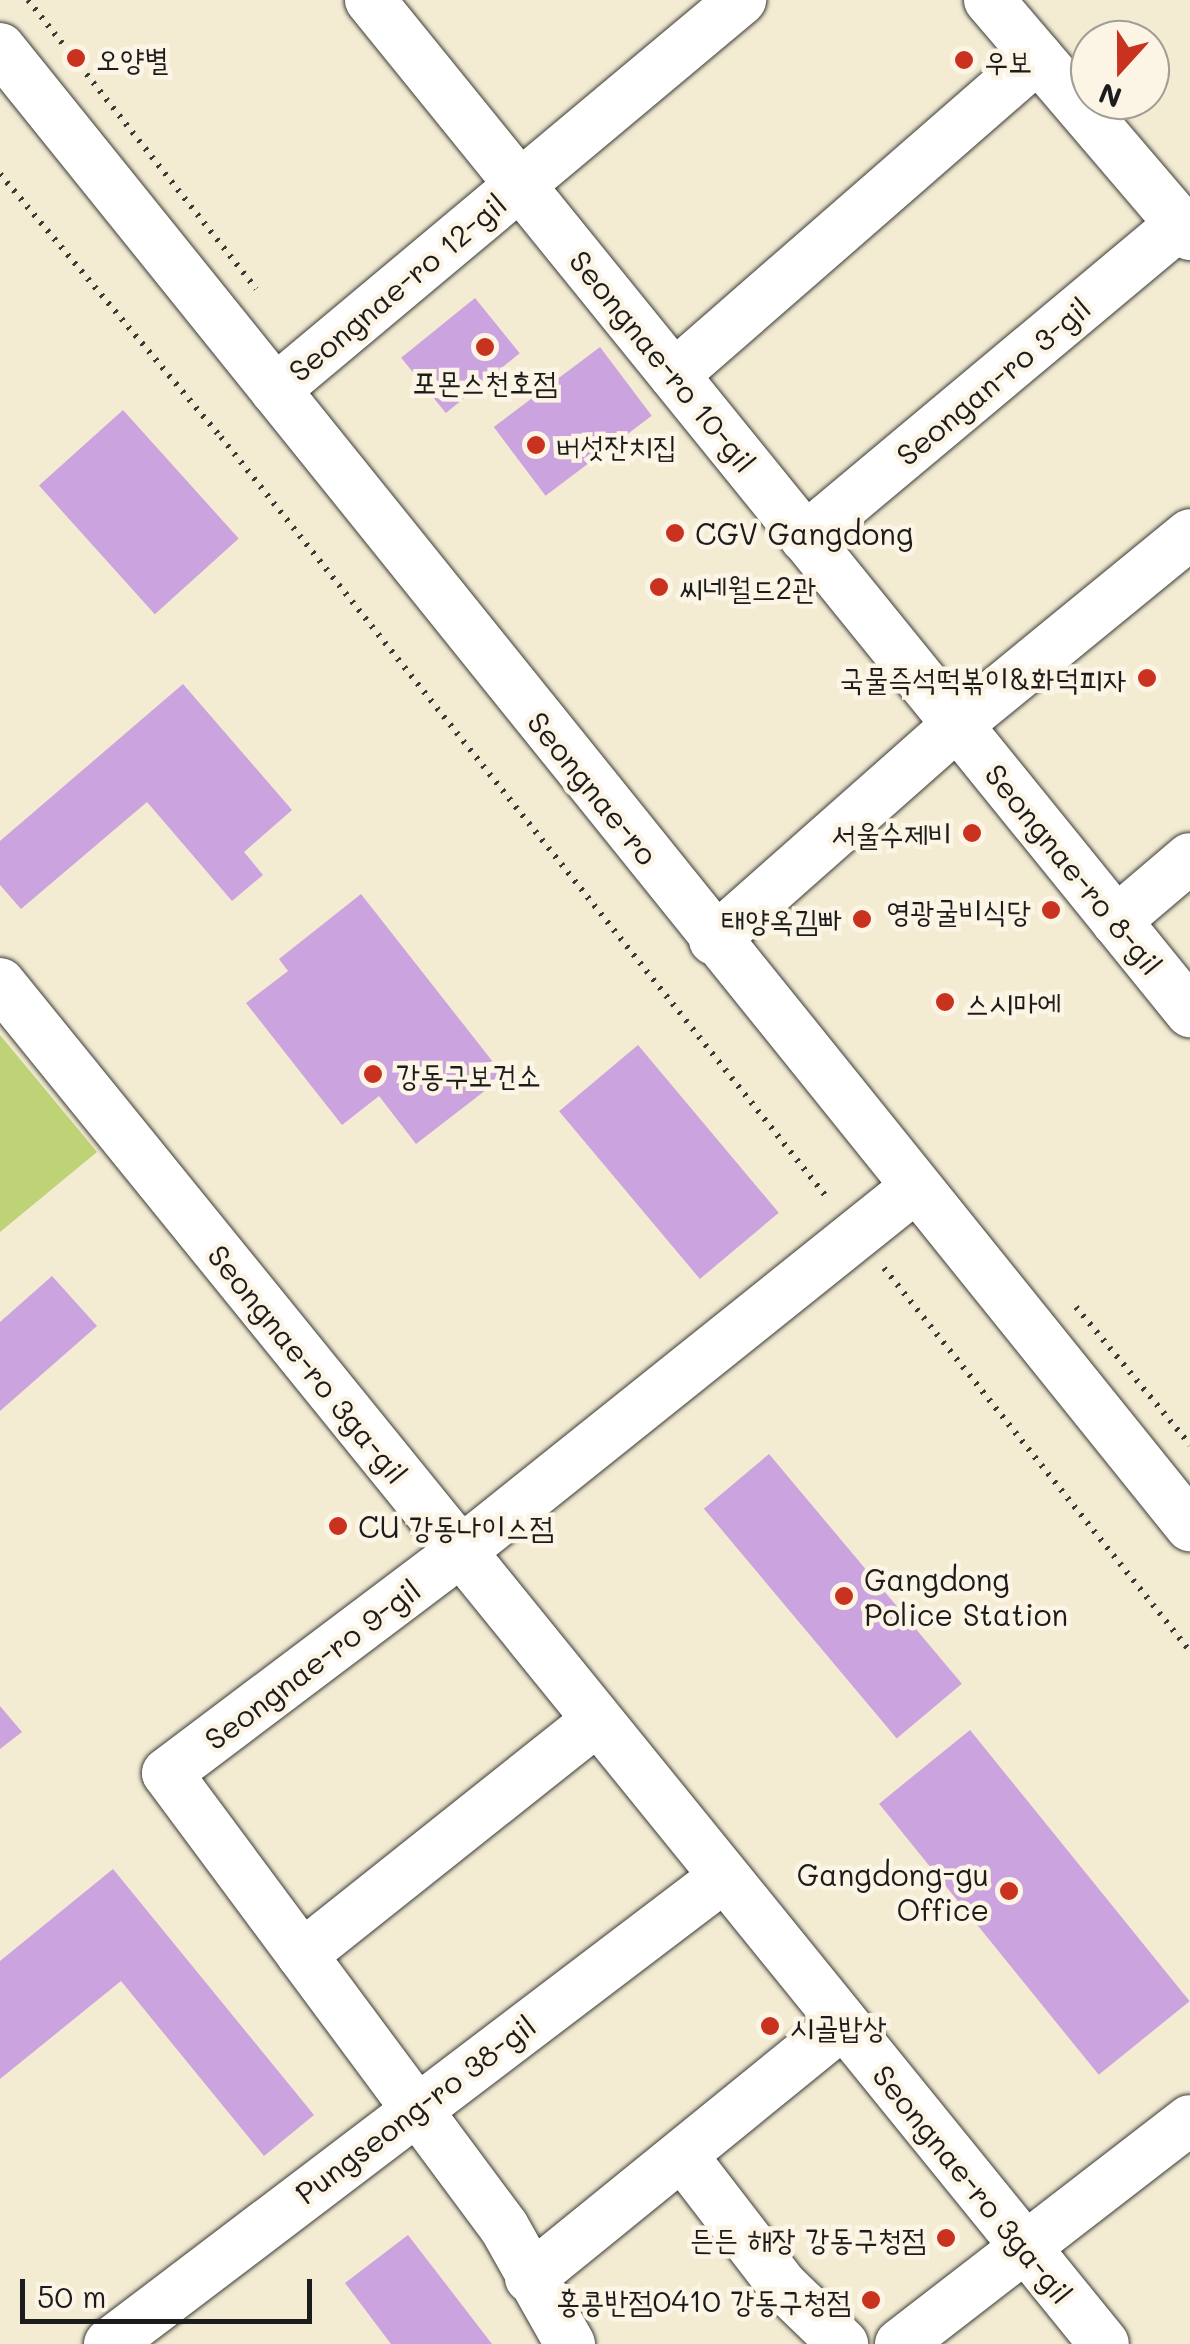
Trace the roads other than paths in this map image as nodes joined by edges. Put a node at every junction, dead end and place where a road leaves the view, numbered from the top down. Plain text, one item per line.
1 (741, 0) edge
2 (989, 0) edge
3 (376, 2) edge
4 (0, 48) edge
5 (1038, 57) junction
6 (519, 184) junction
7 (1185, 230) edge
8 (674, 375) junction
9 (274, 390) junction
10 (1190, 534) edge
11 (806, 538) junction
12 (957, 725) junction
13 (1190, 858) edge
14 (1116, 921) junction
15 (714, 940) junction
16 (0, 983) edge
17 (1190, 1012) edge
18 (916, 1187) junction
19 (1174, 1472) edge
20 (1190, 1526) edge
21 (460, 1552) junction
22 (596, 1720) junction
23 (724, 1877) junction
24 (302, 1955) junction
25 (843, 2024) junction
26 (416, 2108) junction
27 (1190, 2120) edge
28 (682, 2155) junction
29 (1024, 2248) junction
30 (530, 2278) junction
31 (109, 2344) edge
32 (570, 2344) edge
33 (842, 2344) edge
34 (900, 2344) edge
35 (1104, 2344) edge

1 - 6 street, Seongnae-ro 12-gil
2 - 5 street, Seongan-ro 3-gil
3 - 6 street, Seongnae-ro 12-gil
4 - 9 street, Seongnae-ro
5 - 7 street, Seongan-ro 3-gil
5 - 8 street
6 - 8 street, Seongnae-ro 10-gil
6 - 9 street, Seongnae-ro 12-gil
7 - 11 street, Seongan-ro 3-gil
8 - 11 street, Seongnae-ro 10-gil
9 - 15 street, Seongnae-ro
10 - 12 street
11 - 12 street, Seongnae-ro 10-gil
12 - 14 street, Seongnae-ro 8-gil
12 - 15 street
13 - 14 street
14 - 17 street, Seongnae-ro 8-gil
15 - 18 street, Seongnae-ro
16 - 21 street, Seongnae-ro 3ga-gil
18 - 19 street, Seongnae-ro
18 - 21 street, Seongnae-ro 9-gil
19 - 20 street, Seongnae-ro
21 - 22 street, Seongnae-ro 3ga-gil
21 - 24 street, Seongnae-ro 9-gil
22 - 23 street, Seongnae-ro 3ga-gil
22 - 24 street
23 - 25 street, Seongnae-ro 3ga-gil
23 - 26 street, Pungseong-ro 38-gil
24 - 26 street, Seongnae-ro 9-gil
25 - 28 street
25 - 29 street, Seongnae-ro 3ga-gil
26 - 30 street, Seongnae-ro 9-gil
26 - 31 street, Pungseong-ro 38-gil
27 - 29 street
28 - 30 street
28 - 33 street
29 - 34 street
29 - 35 street, Seongnae-ro 3ga-gil
30 - 32 street, Seongnae-ro 9-gil

